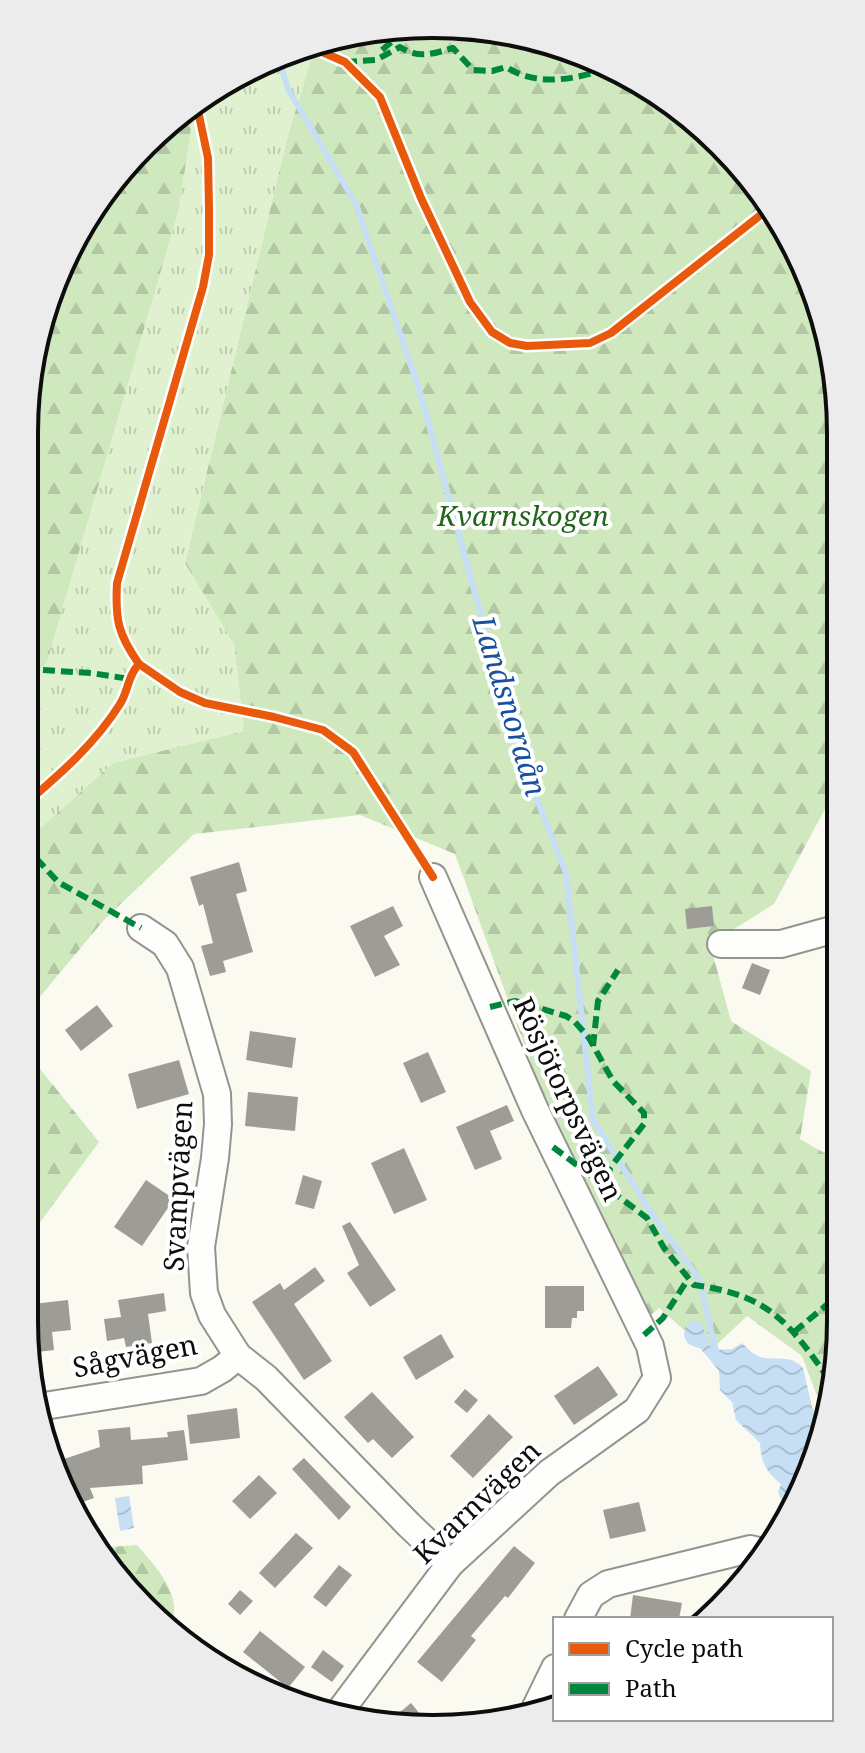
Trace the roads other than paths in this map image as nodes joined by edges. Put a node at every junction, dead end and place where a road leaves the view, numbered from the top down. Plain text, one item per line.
1 (433, 877) dead end
2 (141, 928) dead end
3 (827, 931) edge
4 (721, 944) dead end
5 (650, 1346) joint
6 (238, 1356) junction
7 (48, 1405) edge
8 (754, 1550) edge
9 (450, 1564) junction
10 (579, 1617) edge
11 (553, 1672) edge
12 (539, 1701) edge
13 (345, 1705) edge

1 - 5 street, Rösjötorpsvägen
2 - 6 street, Svampvägen
3 - 4 street
5 - 9 street, Kvarnvägen
6 - 7 street, Sågvägen
6 - 9 street, Svampvägen
8 - 10 street
9 - 13 street, Kvarnvägen
11 - 12 street

